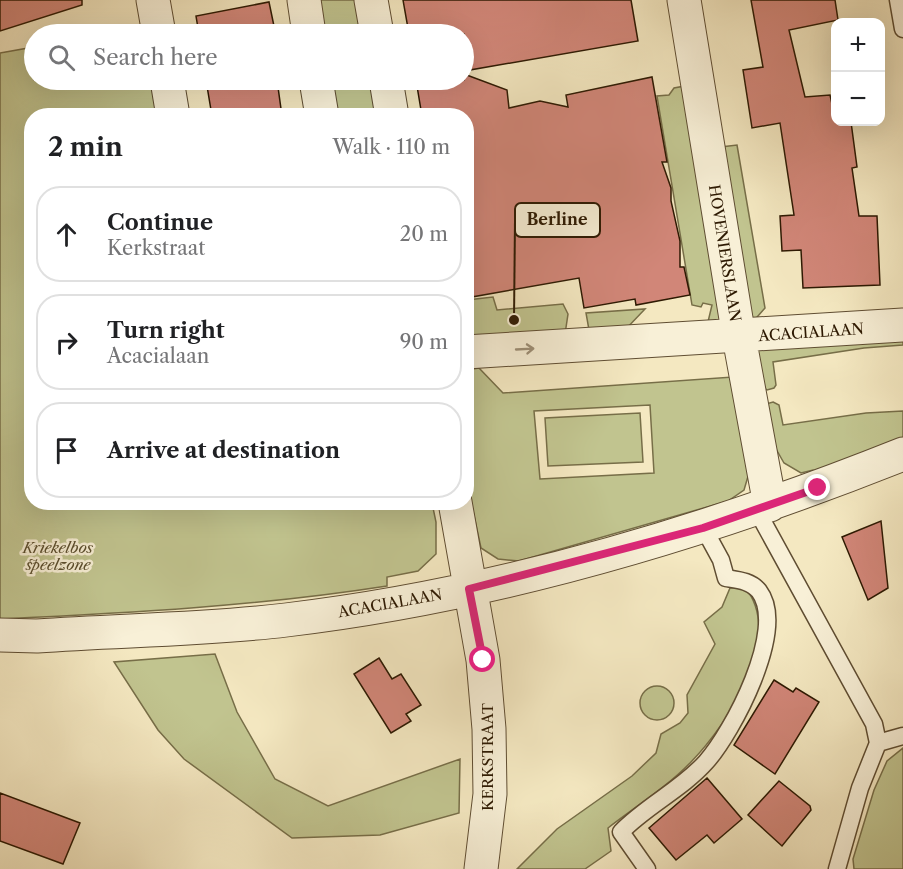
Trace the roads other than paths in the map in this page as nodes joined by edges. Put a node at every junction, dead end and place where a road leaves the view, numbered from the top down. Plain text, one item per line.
1 (153, 0) edge
2 (304, 0) edge
3 (371, 0) edge
4 (684, 0) edge
5 (898, 0) edge
6 (157, 24) edge
7 (308, 24) edge
8 (375, 24) edge
9 (903, 29) edge
10 (169, 90) edge
11 (317, 90) edge
12 (388, 90) edge
13 (172, 108) edge
14 (320, 108) edge
15 (391, 108) edge
16 (903, 326) edge
17 (739, 337) junction
18 (474, 352) edge
19 (903, 454) edge
20 (763, 507) junction
21 (456, 510) edge
22 (703, 528) junction
23 (469, 589) junction
24 (0, 636) edge
25 (903, 736) edge
26 (878, 743) junction
27 (481, 869) edge
28 (647, 869) edge
29 (837, 869) edge

1 - 6 street
2 - 7 street
3 - 8 street
4 - 17 street, HOVENIERSLAAN
5 - 9 lane
10 - 13 street
11 - 14 street
12 - 15 street
16 - 17 street, ACACIALAAN
18 -> 17 street, ACACIALAAN
17 - 20 street, HOVENIERSLAAN
19 - 20 street, ACACIALAAN
20 - 22 street, ACACIALAAN
20 - 26 lane
21 - 23 street, KERKSTRAAT
22 - 23 street, ACACIALAAN
22 - 28 lane
23 - 24 street, ACACIALAAN
23 - 27 street, KERKSTRAAT
25 - 26 lane
26 - 29 lane

